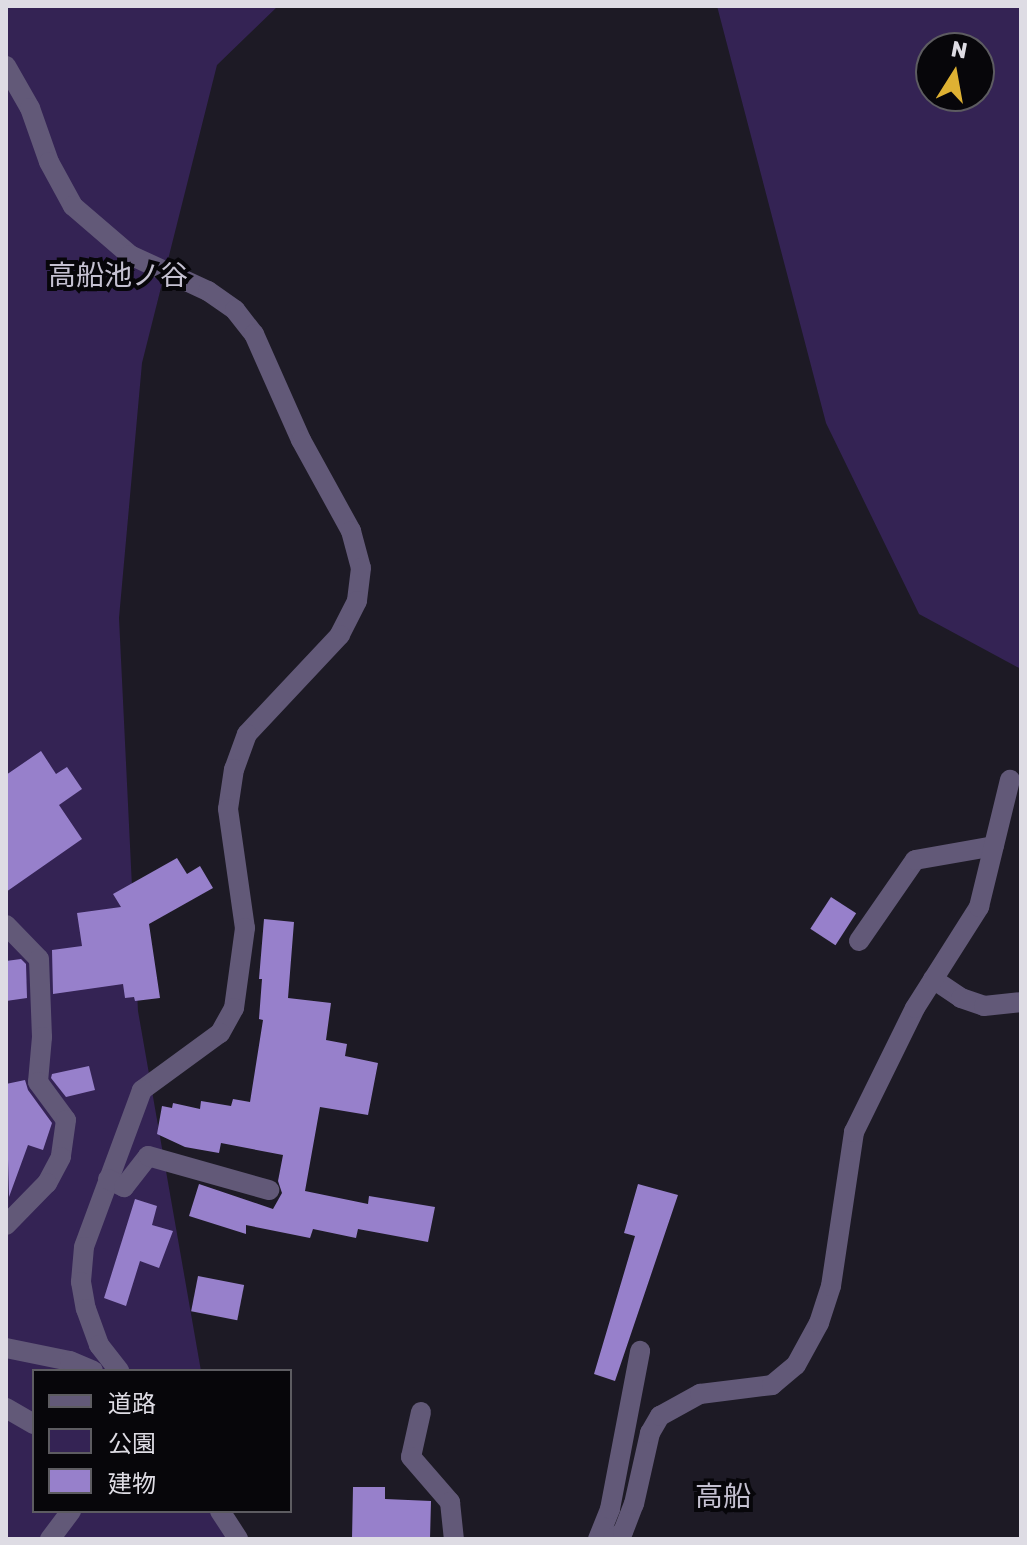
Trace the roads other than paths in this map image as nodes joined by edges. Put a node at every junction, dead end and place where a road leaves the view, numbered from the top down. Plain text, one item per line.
1 (6, 66) edge
2 (1010, 780) dead end
3 (994, 846) junction
4 (6, 925) edge
5 (859, 941) dead end
6 (933, 979) junction
7 (1021, 1002) edge
8 (108, 1179) junction
9 (269, 1190) dead end
10 (6, 1225) edge
11 (6, 1348) edge
12 (640, 1351) dead end
13 (88, 1369) edge
14 (117, 1369) edge
15 (6, 1408) edge
16 (421, 1412) dead end
17 (32, 1423) edge
18 (70, 1513) edge
19 (220, 1513) edge
20 (221, 1513) edge
21 (50, 1539) edge
22 (222, 1539) edge
23 (238, 1539) edge
24 (454, 1539) edge
25 (598, 1539) edge
26 (613, 1539) edge

1 - 8 street
2 - 3 street
3 - 5 street
3 - 6 street
4 - 10 street
6 - 7 street
6 - 26 street
8 - 9 street
8 - 14 street
11 - 13 street
12 - 25 street
15 - 17 street
16 - 24 street
18 - 21 street
19 - 22 street
20 - 23 street

